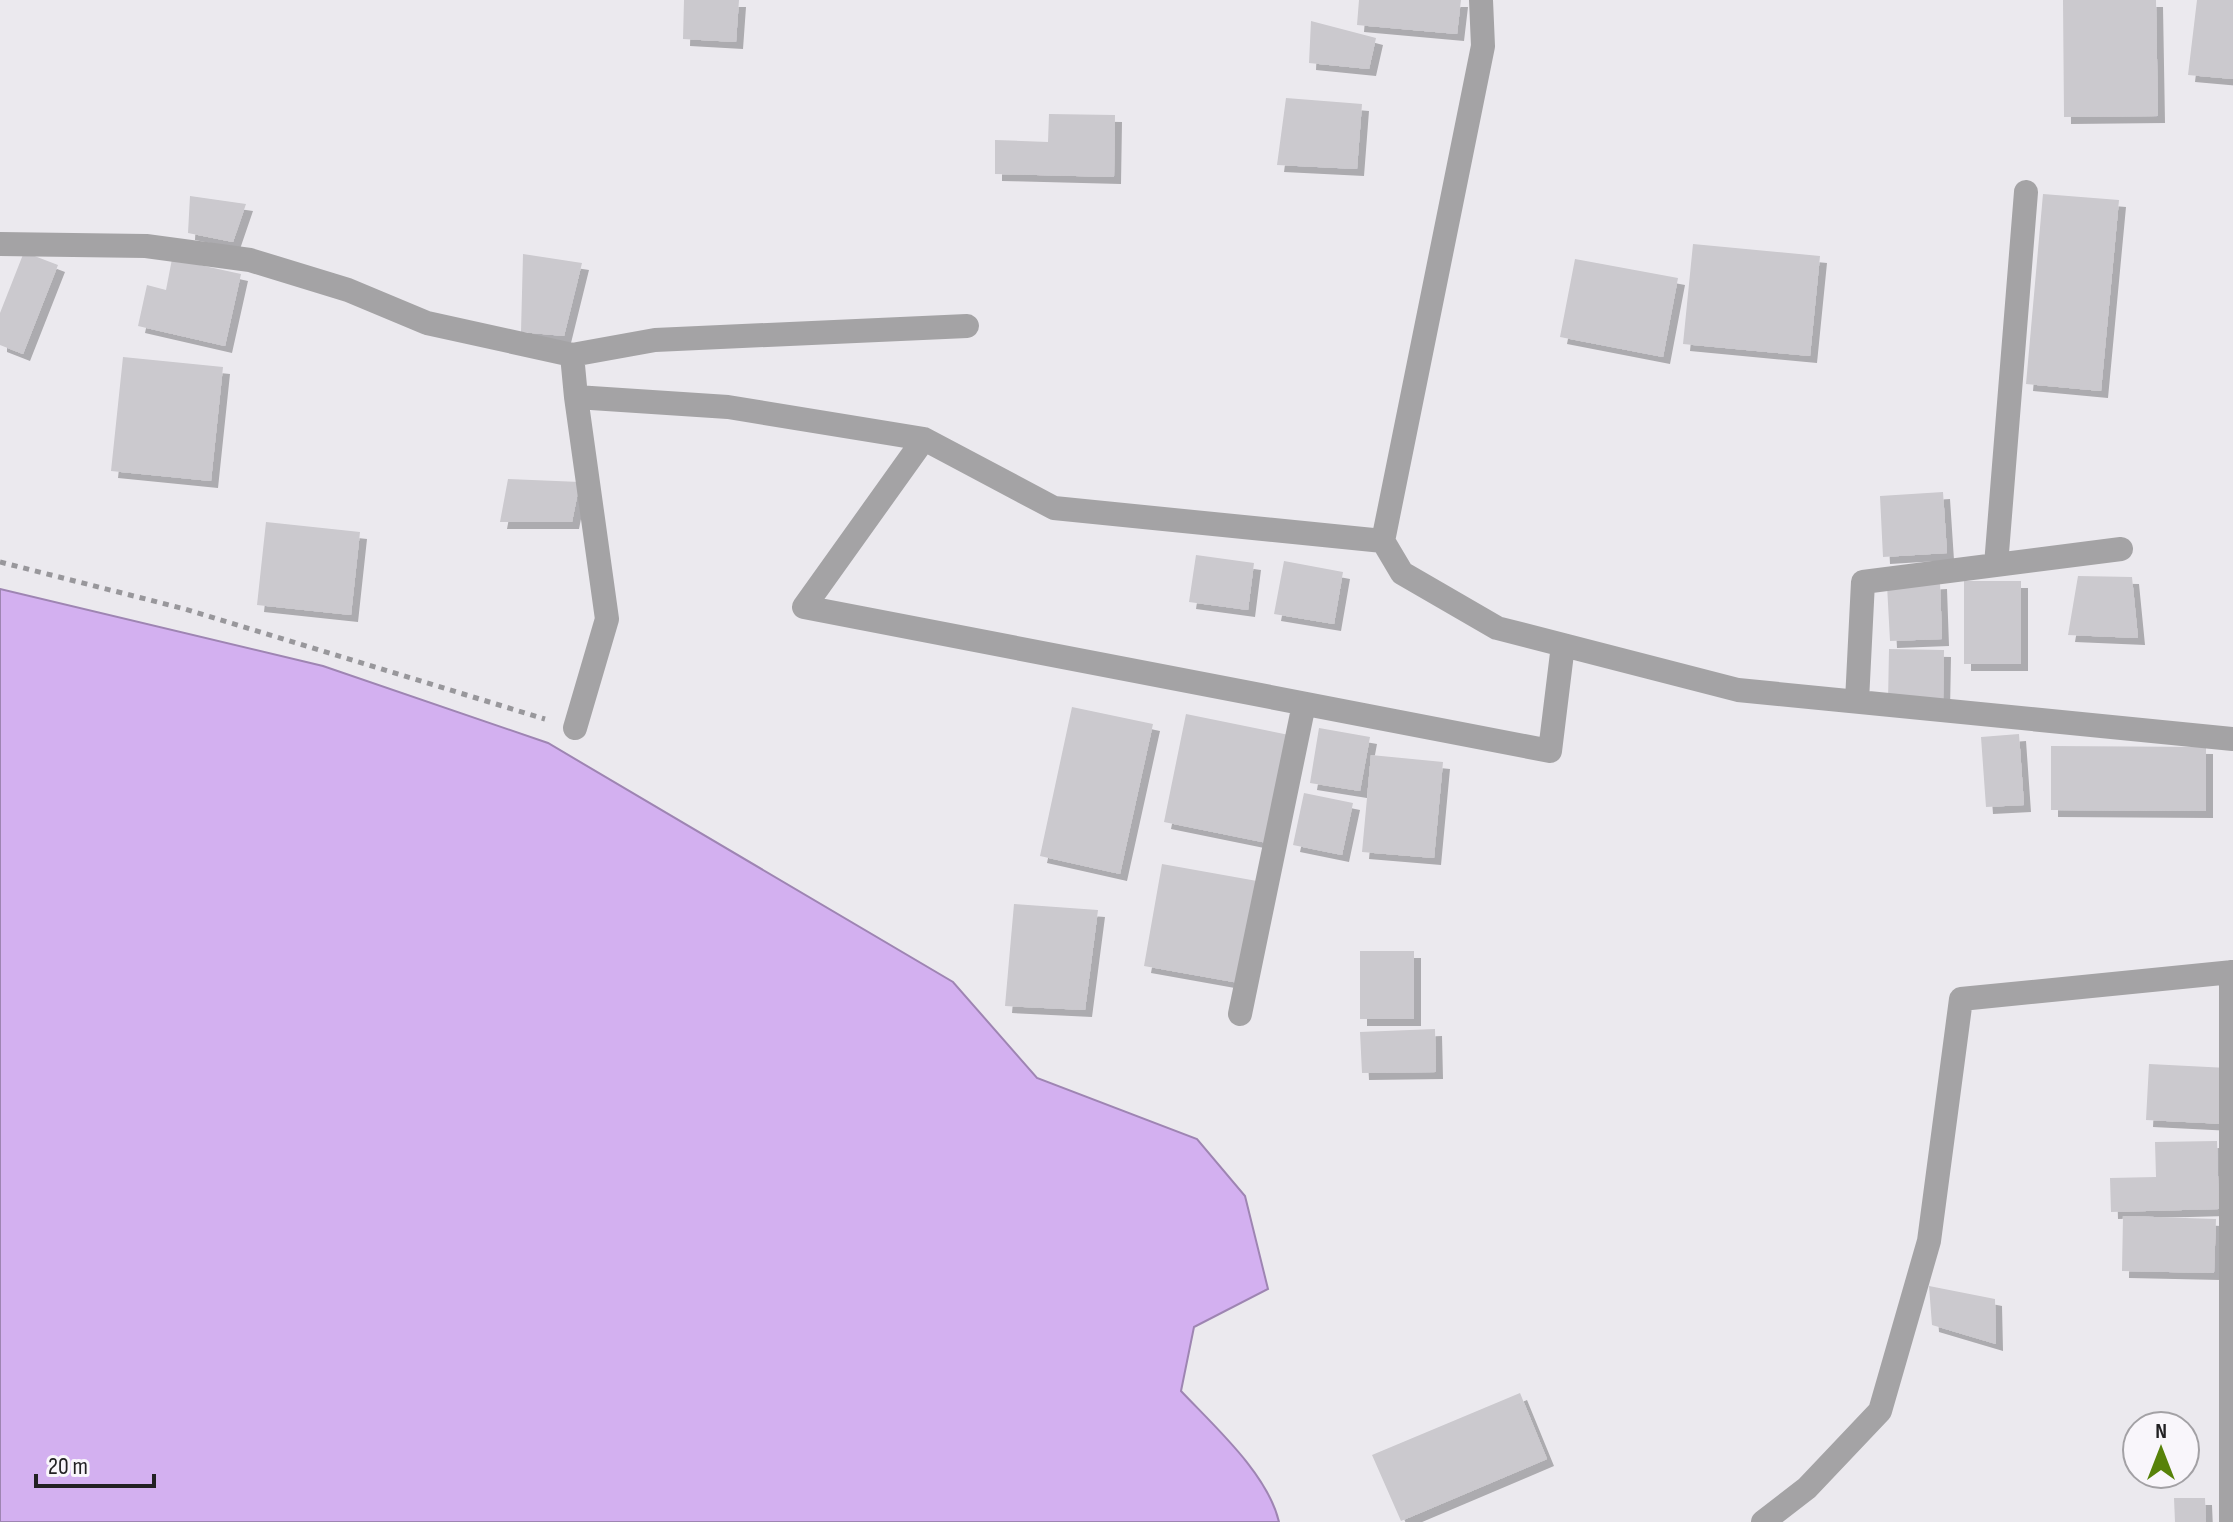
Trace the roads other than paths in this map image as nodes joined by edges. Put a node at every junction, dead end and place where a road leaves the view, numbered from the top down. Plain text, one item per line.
1 (1481, 0) edge
2 (2026, 192) dead end
3 (0, 244) edge
4 (967, 326) dead end
5 (572, 355) junction
6 (576, 397) junction
7 (924, 439) junction
8 (1383, 541) junction
9 (2121, 549) dead end
10 (1996, 565) junction
11 (1563, 645) junction
12 (1857, 701) junction
13 (1304, 704) junction
14 (575, 728) road end
15 (2233, 739) edge
16 (2232, 972) edge
17 (1240, 1014) dead end
18 (1763, 1522) edge
19 (2231, 1522) edge

1 - 8 street
2 - 10 street
3 - 5 street
4 - 5 street
5 - 6 street
6 - 7 street
6 - 14 street
7 - 8 street
7 - 13 street
8 - 11 street
9 - 10 street
10 - 12 street
11 - 12 street
11 - 13 street
12 - 15 street
13 - 17 street
16 - 18 street
16 - 19 street

